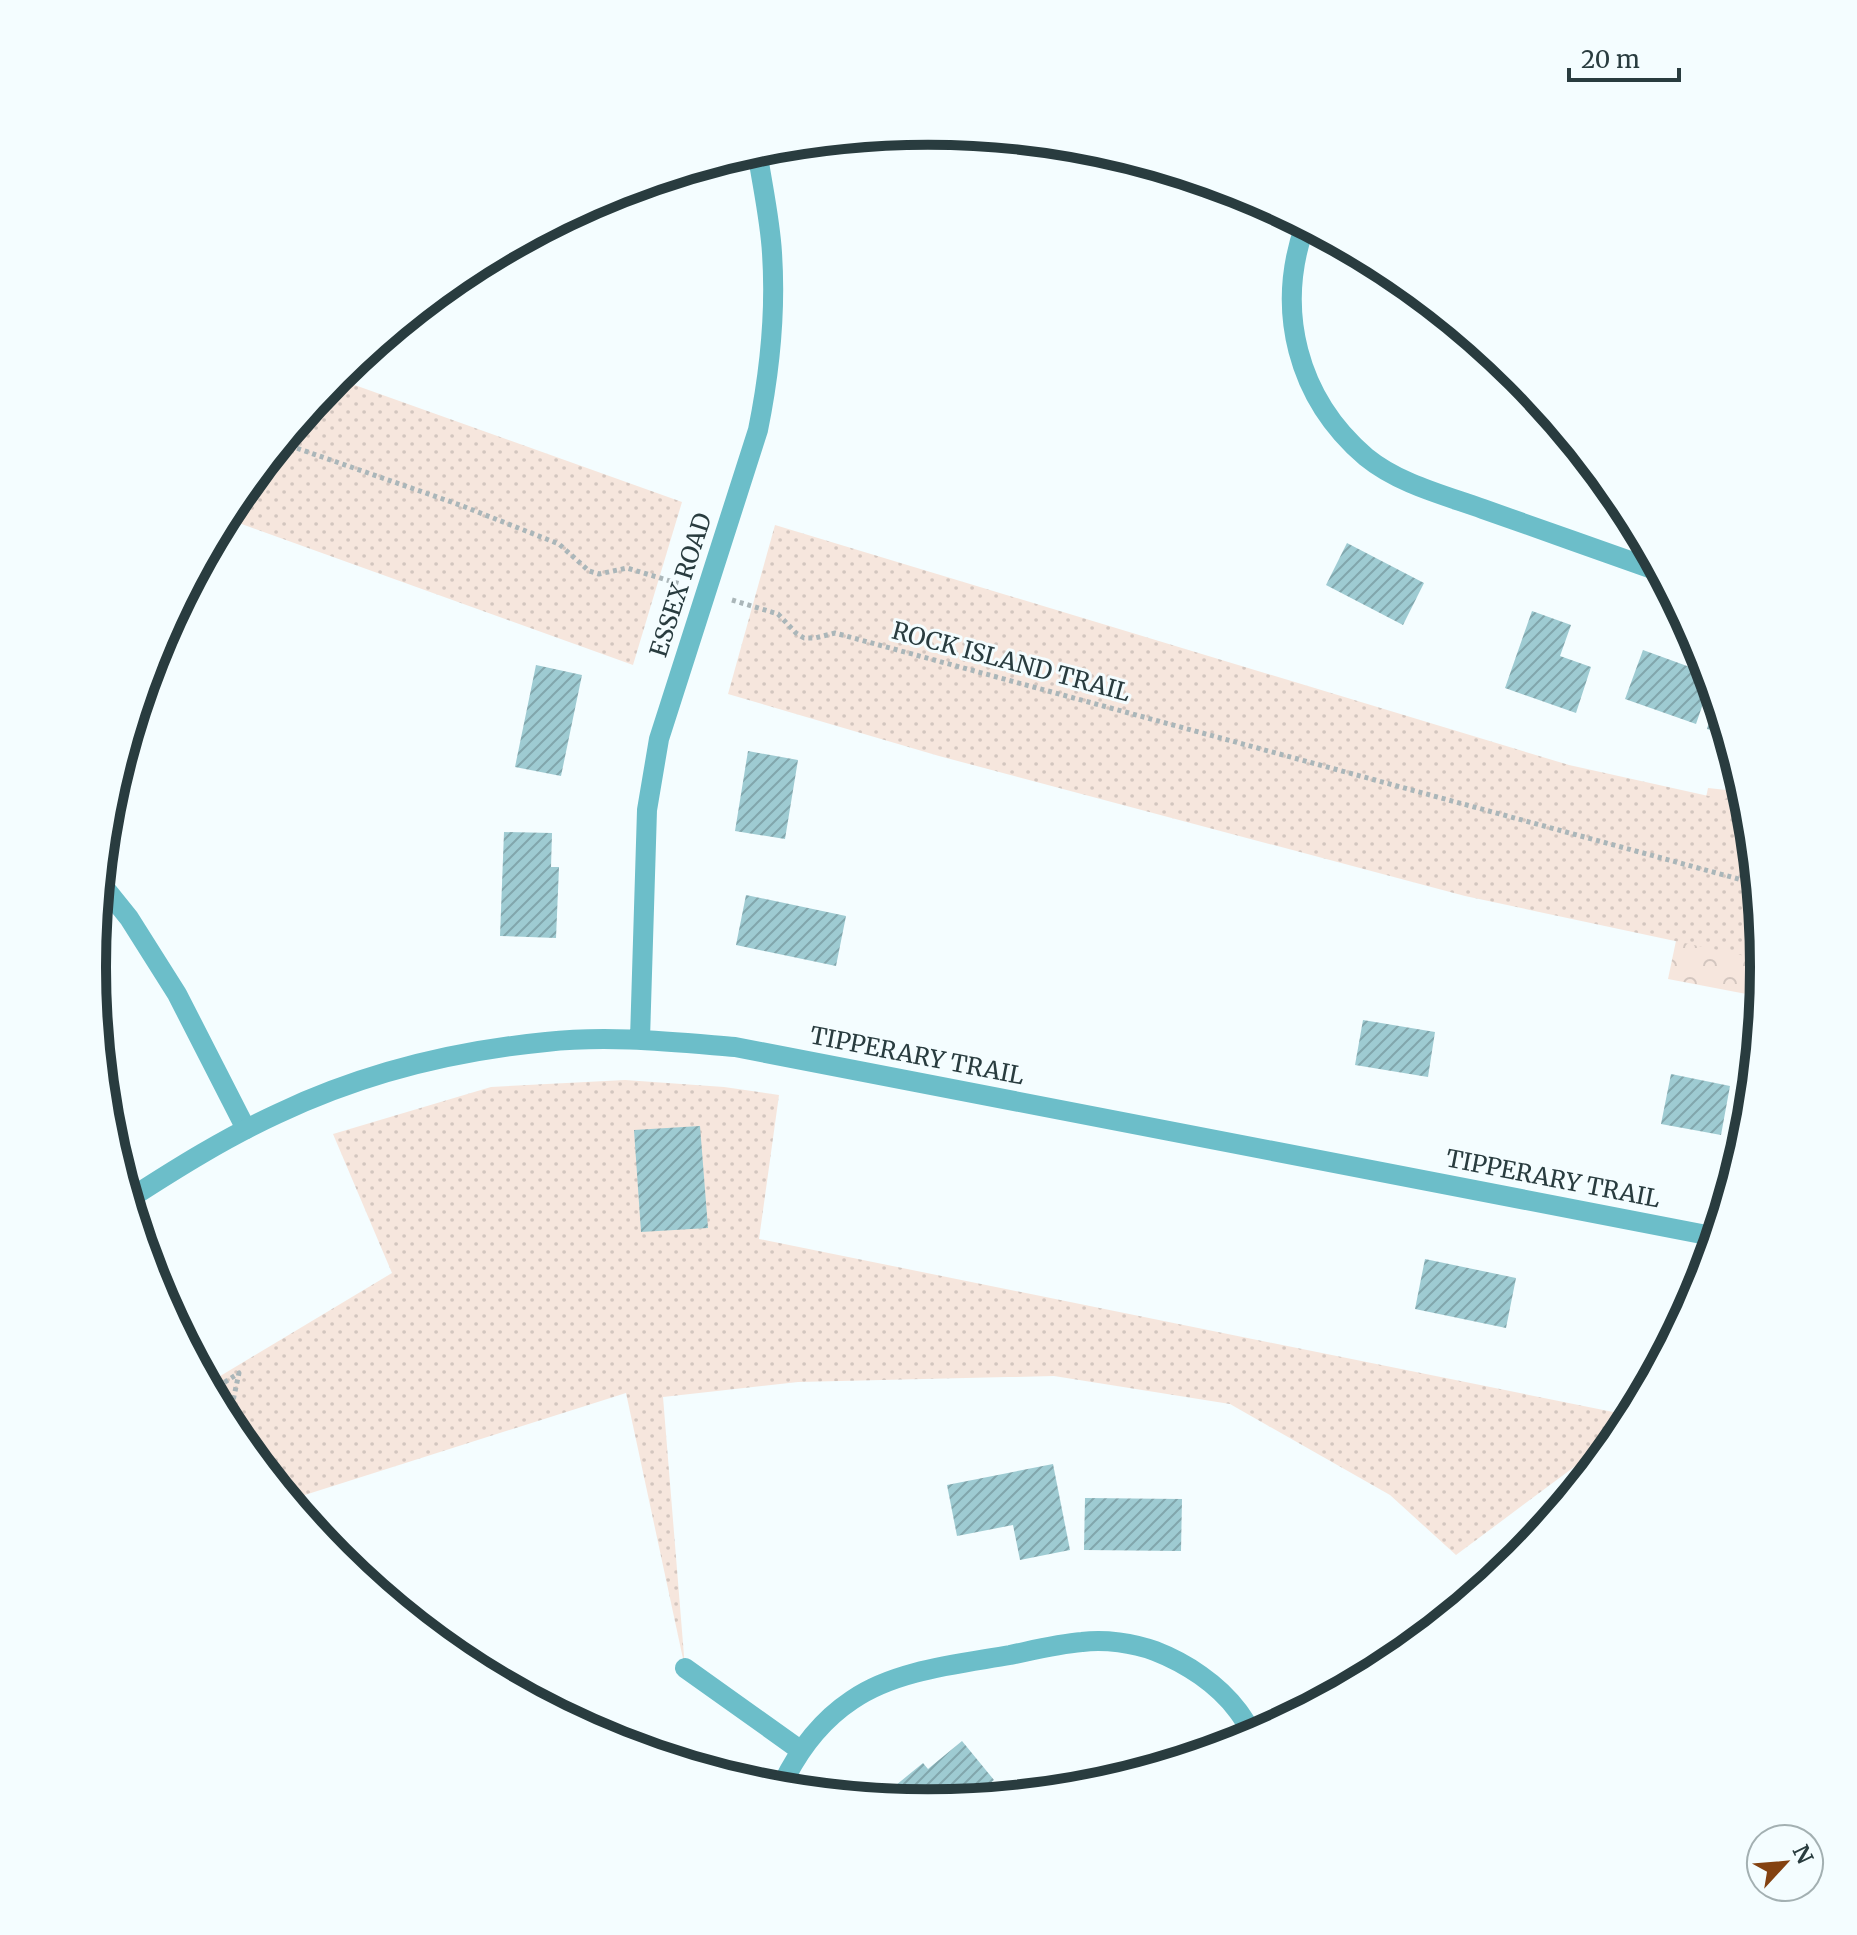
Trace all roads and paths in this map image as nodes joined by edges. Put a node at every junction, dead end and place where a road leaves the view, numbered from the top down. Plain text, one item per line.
1 (759, 163) edge
2 (1302, 235) edge
3 (292, 447) edge
4 (1647, 567) edge
5 (706, 592) junction
6 (1746, 881) edge
7 (110, 894) edge
8 (640, 1039) junction
9 (246, 1129) junction
10 (138, 1193) edge
11 (1706, 1235) edge
12 (220, 1385) edge
13 (232, 1404) edge
14 (685, 1668) dead end
15 (1247, 1725) edge
16 (800, 1750) junction
17 (786, 1777) edge

1 - 5 street, ESSEX ROAD
2 - 4 street
3 - 5 path, ROCK ISLAND TRAIL
5 - 6 path, ROCK ISLAND TRAIL
5 - 8 street, ESSEX ROAD
7 - 9 street
8 - 9 street, TIPPERARY TRAIL
8 - 11 street, TIPPERARY TRAIL
9 - 10 street, TIPPERARY TRAIL
12 - 13 path
14 - 16 street
15 - 16 street
16 - 17 street

